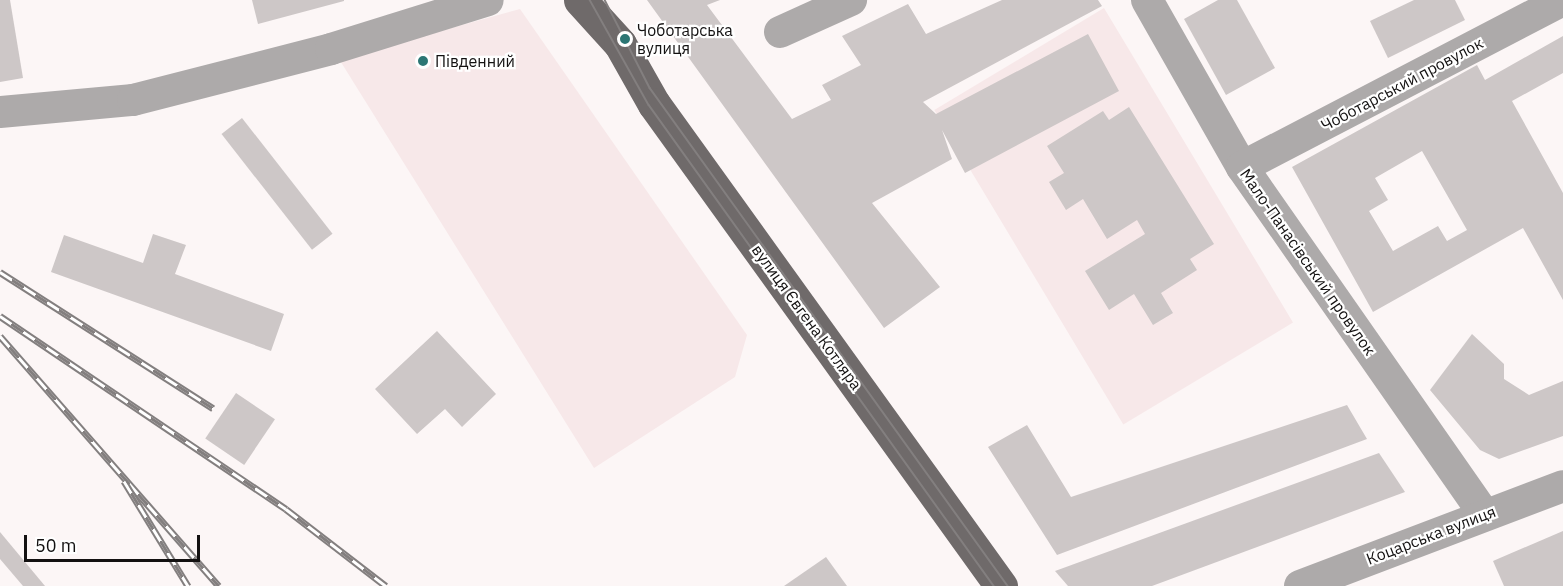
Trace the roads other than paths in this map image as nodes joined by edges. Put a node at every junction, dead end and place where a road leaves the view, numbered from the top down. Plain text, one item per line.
1 (488, 0) edge
2 (580, 0) edge
3 (613, 0) edge
4 (851, 0) edge
5 (1147, 0) edge
6 (1563, 0) edge
7 (780, 32) dead end
8 (620, 44) junction
9 (0, 112) edge
10 (1242, 167) junction
11 (1563, 486) edge
12 (1484, 514) junction
13 (1001, 586) edge
14 (1300, 586) edge

1 - 9 street
2 - 8 main road, вулиця Євгена Котляра
3 - 8 main road, вулиця Євгена Котляра
4 - 7 street
5 - 10 street, Мало-Панасівський провулок
6 - 10 street, Чоботарський провулок
8 - 13 main road, вулиця Євгена Котляра
10 - 12 street, Мало-Панасівський провулок
11 - 12 street, Коцарська вулиця
12 - 14 street, Коцарська вулиця

